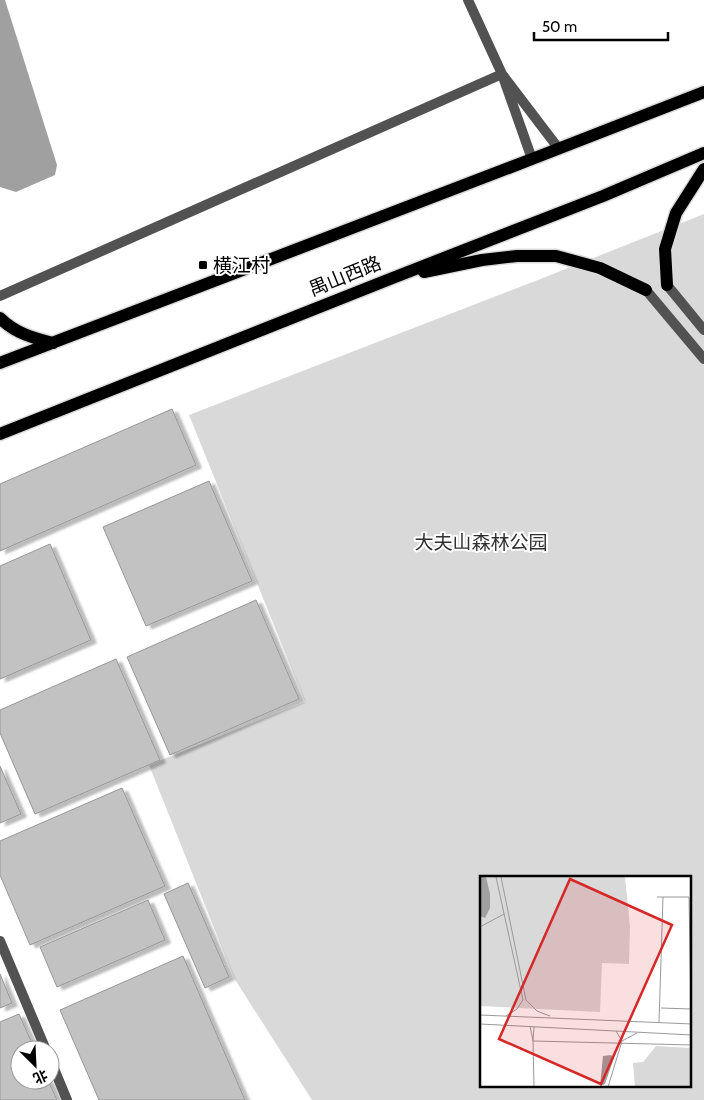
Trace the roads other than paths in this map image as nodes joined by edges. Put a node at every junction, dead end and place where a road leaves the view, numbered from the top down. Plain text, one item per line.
1 (468, 0) edge
2 (502, 74) junction
3 (704, 92) edge
4 (559, 149) junction
5 (704, 153) edge
6 (532, 160) junction
7 (704, 169) edge
8 (390, 279) junction
9 (667, 285) joint
10 (646, 290) joint
11 (0, 296) edge
12 (0, 318) edge
13 (704, 330) edge
14 (53, 343) junction
15 (704, 359) edge
16 (0, 363) edge
17 (0, 434) edge
18 (0, 941) edge
19 (42, 1040) edge
20 (60, 1083) edge
21 (67, 1100) edge

1 - 2 street
2 - 4 street
2 - 6 street
2 - 11 street
3 - 4 main road
4 - 6 main road
5 - 8 main road, 禺山西路
6 - 14 main road
7 - 9 main road
8 - 10 main road
8 - 17 main road, 禺山西路
9 - 13 street
10 - 15 street
12 - 14 main road
14 - 16 main road
18 - 19 street
20 - 21 street

